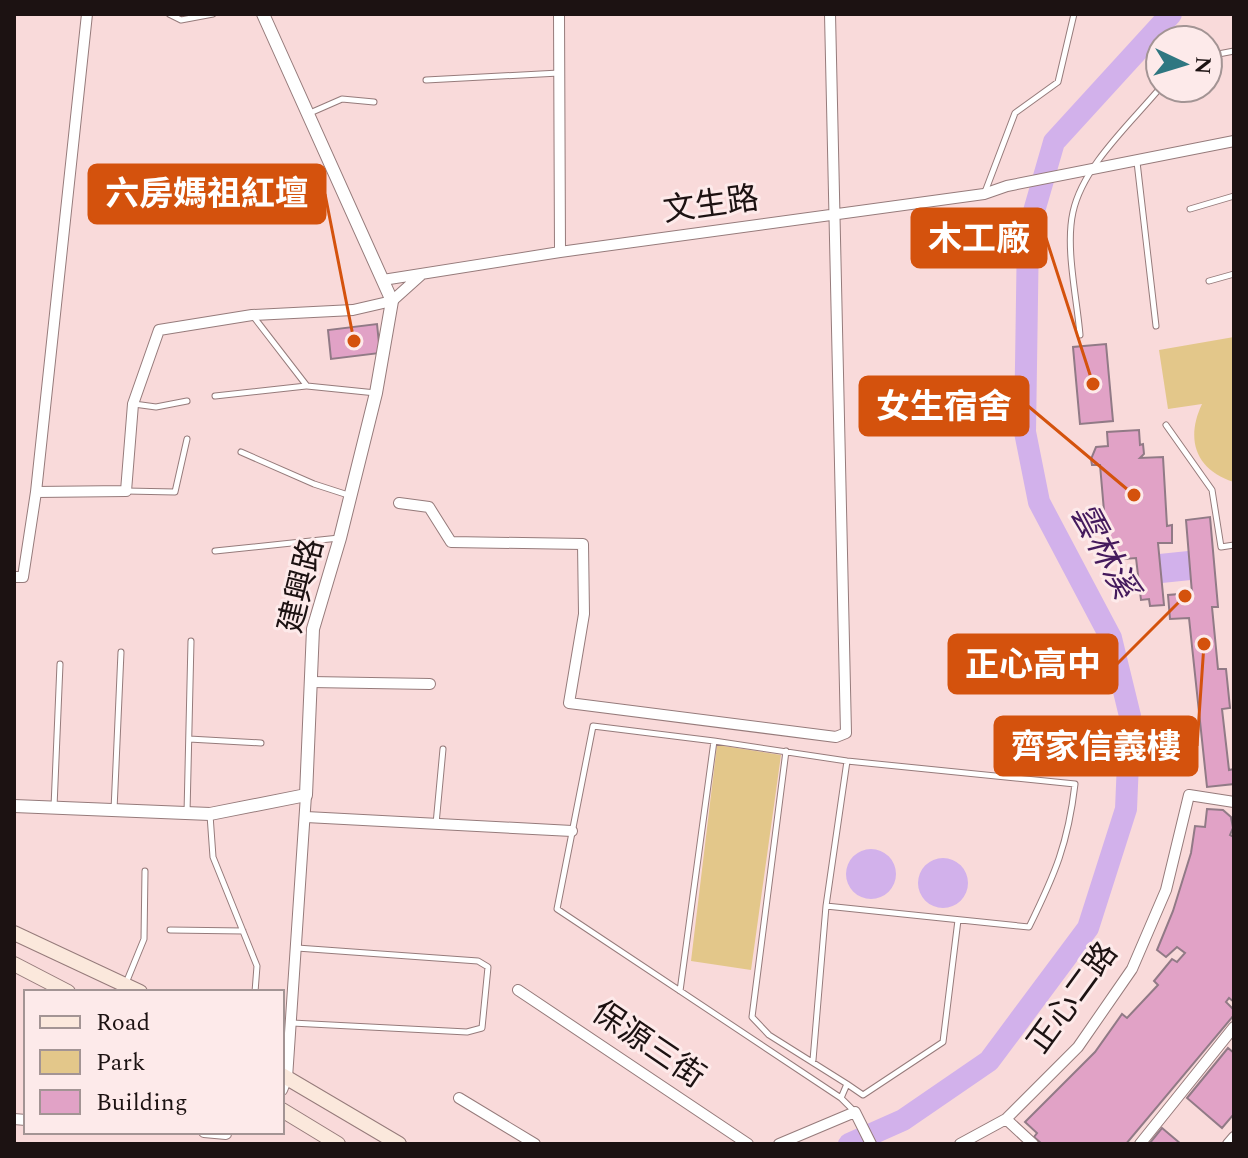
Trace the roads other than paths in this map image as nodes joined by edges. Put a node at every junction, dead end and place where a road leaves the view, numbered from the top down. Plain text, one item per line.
1 (87, 14) edge
2 (169, 14) edge
3 (210, 14) edge
4 (263, 14) edge
5 (559, 14) edge
6 (830, 14) edge
7 (1074, 14) edge
8 (560, 73) junction
9 (426, 80) dead end
10 (374, 102) dead end
11 (1147, 104) edge
12 (308, 114) junction
13 (1234, 141) edge
14 (1137, 161) junction
15 (1091, 170) junction
16 (984, 194) junction
17 (1234, 196) edge
18 (1190, 209) dead end
19 (835, 214) junction
20 (560, 252) junction
21 (1234, 274) edge
22 (421, 275) junction
23 (383, 280) junction
24 (1209, 281) dead end
25 (392, 301) junction
26 (252, 315) junction
27 (1156, 326) dead end
28 (1080, 335) dead end
29 (307, 386) junction
30 (376, 393) junction
31 (215, 396) dead end
32 (187, 401) dead end
33 (133, 404) junction
34 (1166, 425) dead end
35 (187, 439) dead end
36 (241, 452) dead end
37 (126, 491) junction
38 (36, 492) junction
39 (350, 495) junction
40 (399, 503) dead end
41 (340, 538) junction
42 (1234, 545) edge
43 (215, 551) dead end
44 (14, 577) edge
45 (191, 641) dead end
46 (121, 652) dead end
47 (60, 664) dead end
48 (311, 682) junction
49 (430, 684) dead end
50 (189, 739) junction
51 (714, 741) junction
52 (261, 743) dead end
53 (443, 749) dead end
54 (786, 751) junction
55 (847, 761) junction
56 (306, 795) junction
57 (1234, 802) edge
58 (14, 806) edge
59 (54, 808) junction
60 (114, 811) junction
61 (187, 814) junction
62 (210, 814) junction
63 (306, 817) junction
64 (436, 824) junction
65 (572, 831) junction
66 (145, 871) dead end
67 (826, 906) junction
68 (958, 920) junction
69 (170, 930) dead end
70 (243, 931) junction
71 (14, 933) edge
72 (296, 948) junction
73 (14, 964) edge
74 (125, 984) junction
75 (64, 990) edge
76 (136, 990) edge
77 (255, 990) edge
78 (518, 990) dead end
79 (680, 991) junction
80 (291, 1023) junction
81 (1234, 1027) edge
82 (813, 1060) junction
83 (284, 1081) edge
84 (847, 1084) junction
85 (459, 1098) dead end
86 (841, 1098) junction
87 (284, 1111) edge
88 (857, 1116) junction
89 (1006, 1119) junction
90 (1234, 1137) edge
91 (338, 1144) edge
92 (399, 1144) edge
93 (535, 1144) edge
94 (748, 1144) edge
95 (779, 1144) edge
96 (871, 1144) edge
97 (960, 1144) edge
98 (1033, 1144) edge
99 (1140, 1144) edge
100 (1228, 1144) edge

1 - 38 street
2 - 3 lane
4 - 12 street
5 - 8 street
6 - 19 street
7 - 16 lane
8 - 9 lane
8 - 20 street
10 - 12 lane
11 - 15 lane
12 - 23 street
13 - 14 street
14 - 15 street
14 - 27 lane
15 - 16 street, 文生路
15 - 28 lane
16 - 19 street, 文生路
17 - 18 lane
19 - 20 street, 文生路
19 - 40 street
20 - 22 street, 文生路
21 - 24 lane
22 - 23 street, 文生路
22 - 25 street
23 - 25 street
25 - 26 street
25 - 30 street, 建興路
26 - 29 lane
26 - 33 street
29 - 30 lane
29 - 31 lane
30 - 39 street, 建興路
32 - 33 lane
33 - 37 street
34 - 42 lane
35 - 37 lane
36 - 39 lane
37 - 38 street
38 - 44 street
39 - 41 street, 建興路
41 - 43 lane
41 - 48 street, 建興路
45 - 50 lane
46 - 60 lane
47 - 59 lane
48 - 49 street
48 - 56 street, 建興路
50 - 52 lane
50 - 61 lane
51 - 54 lane
51 - 65 lane
51 - 79 lane
53 - 64 lane
54 - 55 lane
54 - 82 lane
55 - 67 lane
55 - 68 lane
56 - 62 street
56 - 63 street, 建興路
57 - 89 street, 正心二路
58 - 59 street
59 - 60 street
60 - 61 street
61 - 62 street
62 - 70 lane
63 - 64 street
63 - 72 street, 建興路
64 - 65 street
65 - 79 lane
66 - 74 lane
67 - 68 lane
67 - 82 lane
68 - 84 lane
69 - 70 lane
70 - 77 lane
71 - 74 main road
72 - 80 street, 建興路
72 - 80 lane
73 - 75 main road
74 - 76 main road
78 - 94 street, 保源三街
79 - 86 lane
80 - 83 street, 建興路
81 - 99 street
82 - 84 lane
83 - 92 main road
84 - 86 lane
85 - 93 street
86 - 88 lane
87 - 91 main road
88 - 95 street
88 - 96 street
89 - 97 street, 正心二路
89 - 98 street
90 - 100 street

